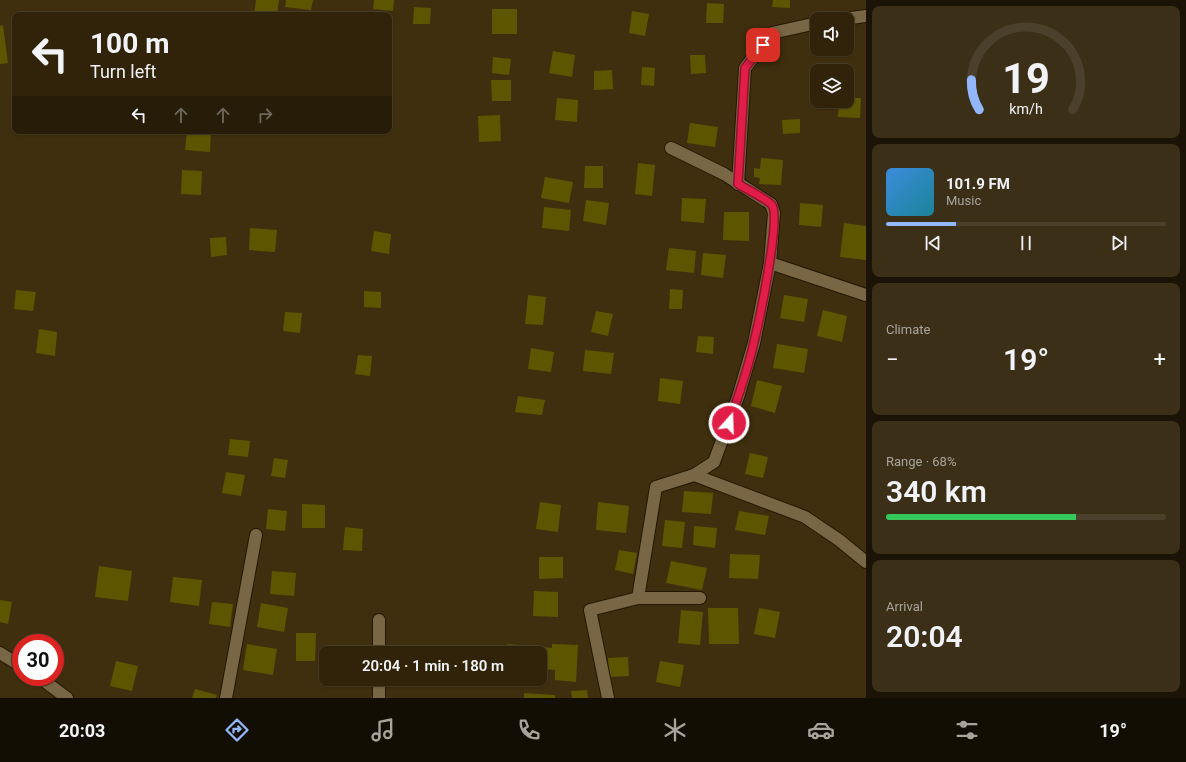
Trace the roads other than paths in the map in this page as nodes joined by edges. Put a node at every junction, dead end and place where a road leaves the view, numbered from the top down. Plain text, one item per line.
1 (866, 16) edge
2 (854, 18) edge
3 (810, 25) edge
4 (671, 148) dead end
5 (738, 184) junction
6 (770, 263) junction
7 (866, 294) edge
8 (694, 475) junction
9 (256, 535) dead end
10 (866, 562) edge
11 (638, 598) junction
12 (700, 598) dead end
13 (379, 620) dead end
14 (379, 646) edge
15 (0, 653) edge
16 (12, 660) edge
17 (51, 686) edge
18 (379, 686) edge
19 (67, 698) edge
20 (226, 698) edge
21 (379, 698) edge
22 (608, 698) edge

1 - 2 street
3 - 5 street
4 - 5 street
5 - 6 street
6 - 7 street
6 - 8 street
8 - 10 street
8 - 11 street
9 - 20 street
11 - 12 street
11 - 22 street
13 - 14 street
15 - 16 street
17 - 19 street
18 - 21 street

